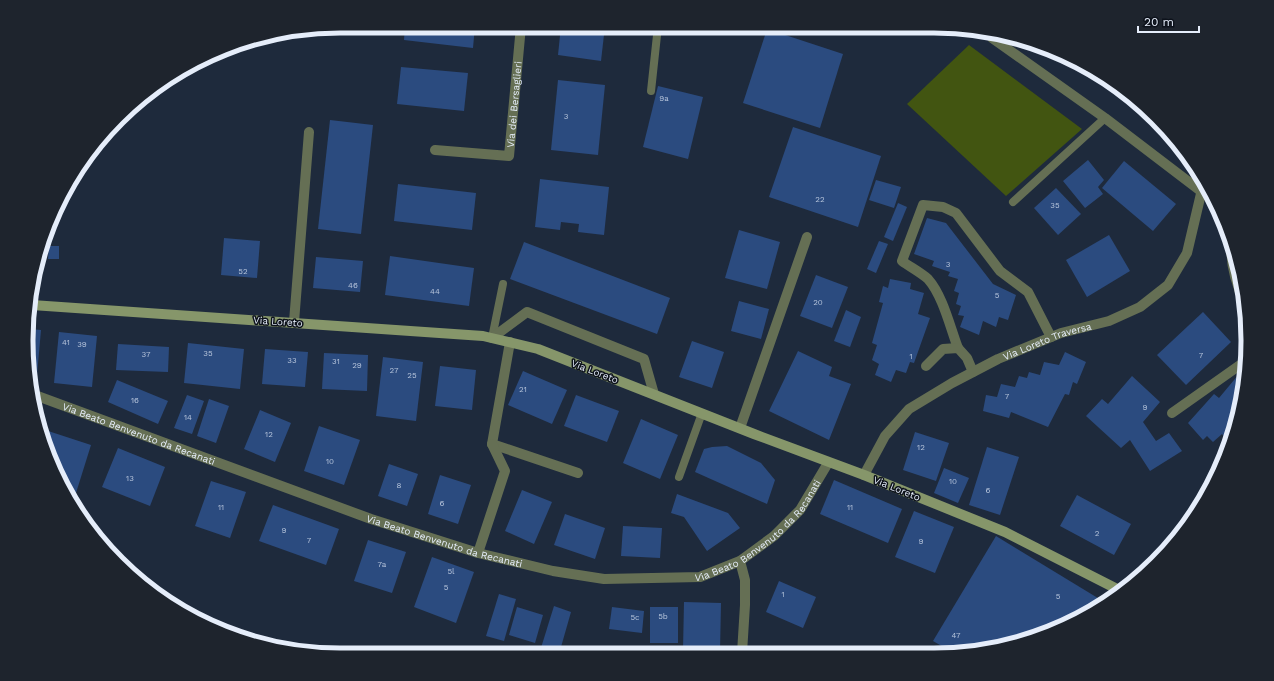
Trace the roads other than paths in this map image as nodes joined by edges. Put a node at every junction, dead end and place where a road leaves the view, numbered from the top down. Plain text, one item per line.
1 (520, 33) edge
2 (657, 33) edge
3 (994, 39) edge
4 (650, 90) dead end
5 (1105, 118) junction
6 (309, 132) dead end
7 (435, 150) dead end
8 (1202, 192) joint
9 (1013, 202) dead end
10 (807, 238) dead end
11 (503, 284) dead end
12 (36, 304) edge
13 (294, 322) junction
14 (1051, 337) junction
15 (492, 338) junction
16 (510, 342) junction
17 (958, 348) junction
18 (1240, 365) edge
19 (926, 366) dead end
20 (973, 372) junction
21 (654, 394) junction
22 (38, 396) edge
23 (702, 413) junction
24 (1172, 414) dead end
25 (740, 428) junction
26 (492, 444) junction
27 (828, 462) junction
28 (578, 473) dead end
29 (864, 475) junction
30 (679, 478) dead end
31 (478, 553) junction
32 (740, 561) junction
33 (1115, 588) edge
34 (742, 648) edge

1 - 7 street, Via dei Bersaglieri
2 - 4 lane
3 - 5 street
5 - 8 street
5 - 9 lane
6 - 13 street
8 - 14 street, Via Loreto Traversa
10 - 25 street
11 - 15 lane
12 - 13 street, Via Loreto
13 - 15 street, Via Loreto
14 - 17 street
14 - 20 street, Via Loreto Traversa
15 - 16 street, Via Loreto
15 - 21 street
16 - 21 street, Via Loreto
16 - 26 street
17 - 19 street
17 - 20 street
18 - 24 street
20 - 29 street, Via Loreto Traversa
21 - 23 street, Via Loreto
22 - 31 street, Via Beato Benvenuto da Recanati
23 - 25 street, Via Loreto
23 - 30 lane
25 - 27 street, Via Loreto
26 - 28 street
26 - 31 street
27 - 29 street, Via Loreto
27 - 32 street, Via Beato Benvenuto da Recanati
29 - 33 street, Via Loreto
31 - 32 street, Via Beato Benvenuto da Recanati
32 - 34 street

